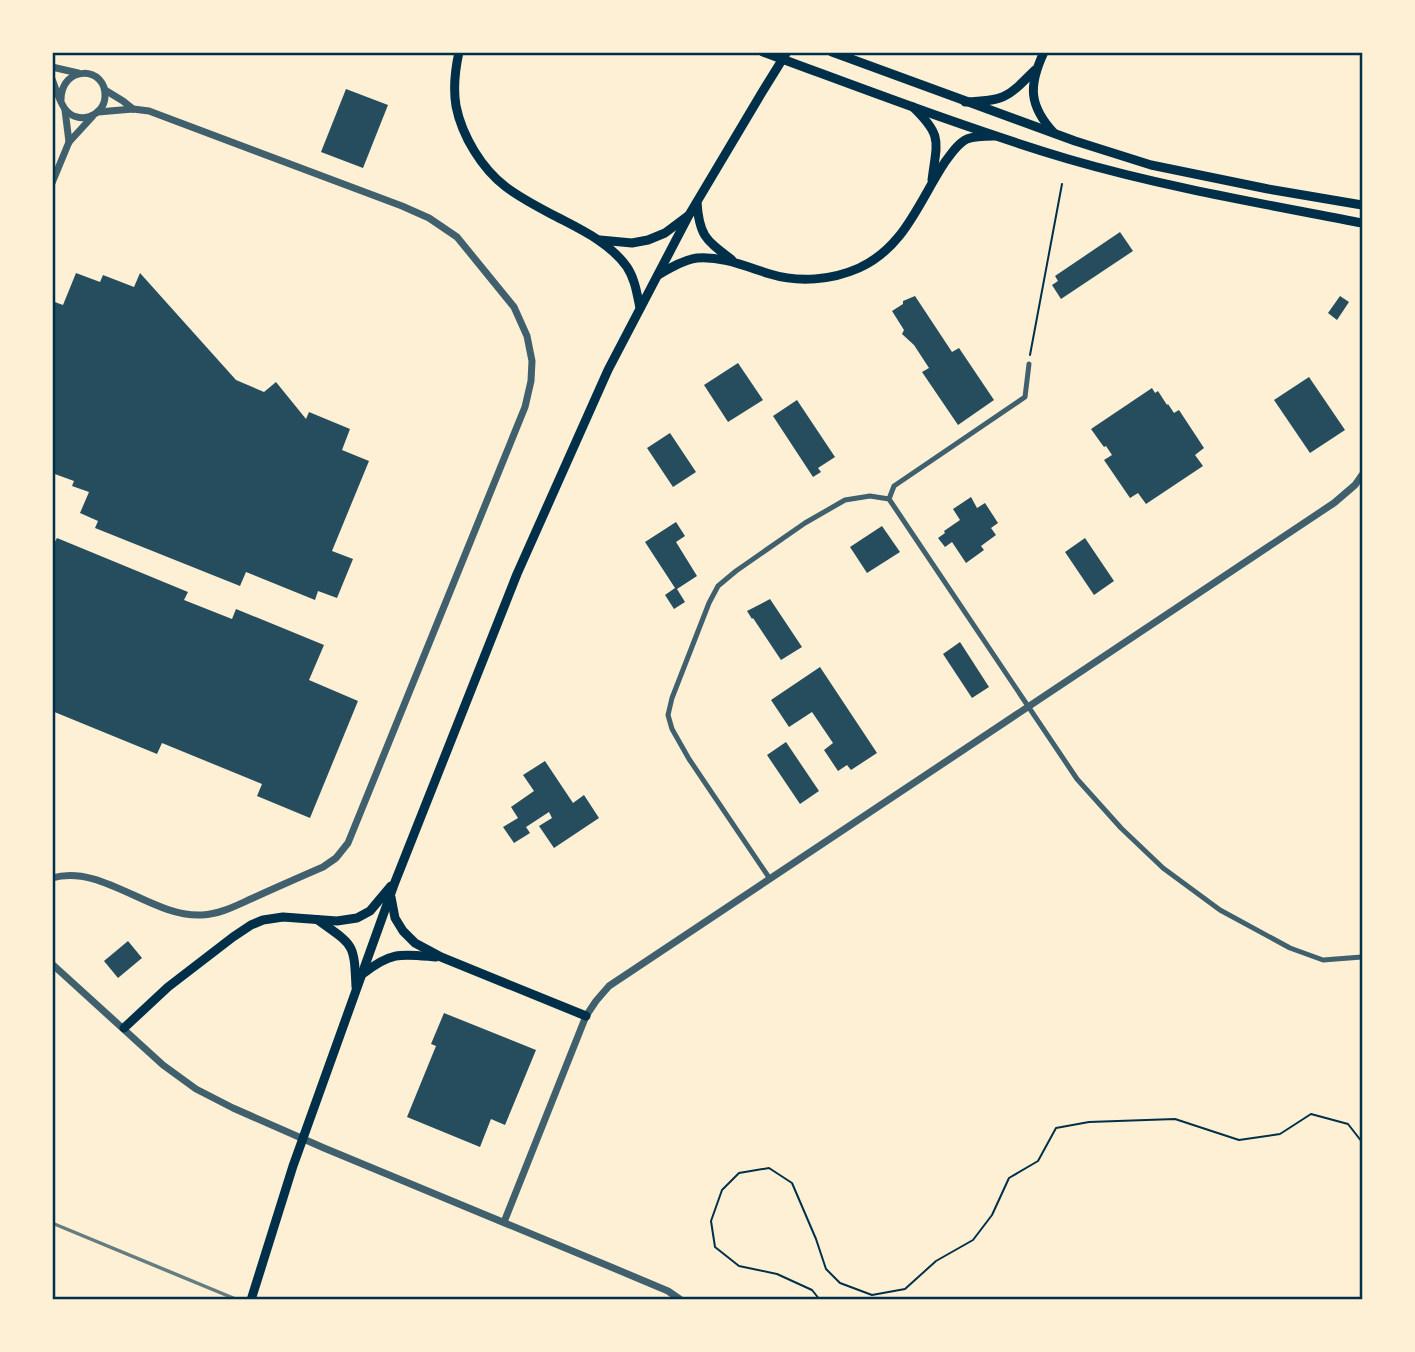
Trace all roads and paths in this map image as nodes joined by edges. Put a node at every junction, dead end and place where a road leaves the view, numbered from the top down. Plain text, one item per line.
1 (459, 52) edge
2 (763, 52) edge
3 (788, 52) edge
4 (832, 52) edge
5 (1044, 52) edge
6 (52, 67) edge
7 (1036, 69) junction
8 (78, 74) junction
9 (52, 79) edge
10 (105, 90) junction
11 (61, 100) junction
12 (965, 102) junction
13 (913, 107) junction
14 (133, 109) junction
15 (65, 110) junction
16 (95, 114) junction
17 (1054, 134) junction
18 (994, 136) junction
19 (69, 142) junction
20 (932, 182) junction
21 (52, 183) edge
22 (1062, 184) dead end
23 (697, 202) junction
24 (1363, 205) edge
25 (689, 215) junction
26 (1363, 223) edge
27 (598, 239) junction
28 (735, 262) junction
29 (657, 275) junction
30 (640, 308) junction
31 (1029, 364) joint
32 (1363, 475) edge
33 (889, 499) junction
34 (1027, 707) junction
35 (54, 878) edge
36 (770, 879) junction
37 (394, 882) junction
38 (390, 894) junction
39 (317, 919) junction
40 (441, 957) junction
41 (1363, 957) edge
42 (52, 964) edge
43 (363, 974) junction
44 (356, 992) junction
45 (586, 1016) junction
46 (124, 1028) junction
47 (1363, 1142) edge
48 (504, 1222) junction
49 (251, 1300) edge
50 (681, 1300) edge
51 (820, 1300) edge
52 (1117, 1300) edge
53 (1132, 1300) edge

1 - 27 main road
2 - 13 main road
3 - 23 main road
4 - 12 main road
5 - 7 main road
6 - 8 street
7 - 12 main road
7 - 17 main road
8 - 10 street
8 - 11 street
9 - 11 street
10 - 14 street
10 - 16 street
11 - 15 street
12 - 17 main road
13 - 18 main road
13 - 20 main road
14 - 16 street
14 - 35 street
15 - 16 street
15 - 19 street
16 - 19 street
17 - 24 main road
18 - 20 main road
18 - 26 main road
19 - 21 street
20 - 28 main road
22 - 31 path
23 - 25 main road
23 - 28 main road
25 - 27 main road
25 - 29 main road
27 - 30 main road
28 - 29 main road
29 - 30 main road
30 - 37 main road
31 - 33 street
32 - 34 street
33 - 34 street
33 - 36 street
34 - 36 street
34 - 41 street
36 - 45 street
37 - 38 main road
37 - 39 main road
38 - 40 main road
38 - 43 main road
39 - 44 main road
39 - 46 main road
40 - 43 main road
40 - 45 main road
42 - 46 street
43 - 44 main road
44 - 49 main road
45 - 48 street
46 - 48 street
47 - 51 path
48 - 50 street
52 - 53 path

